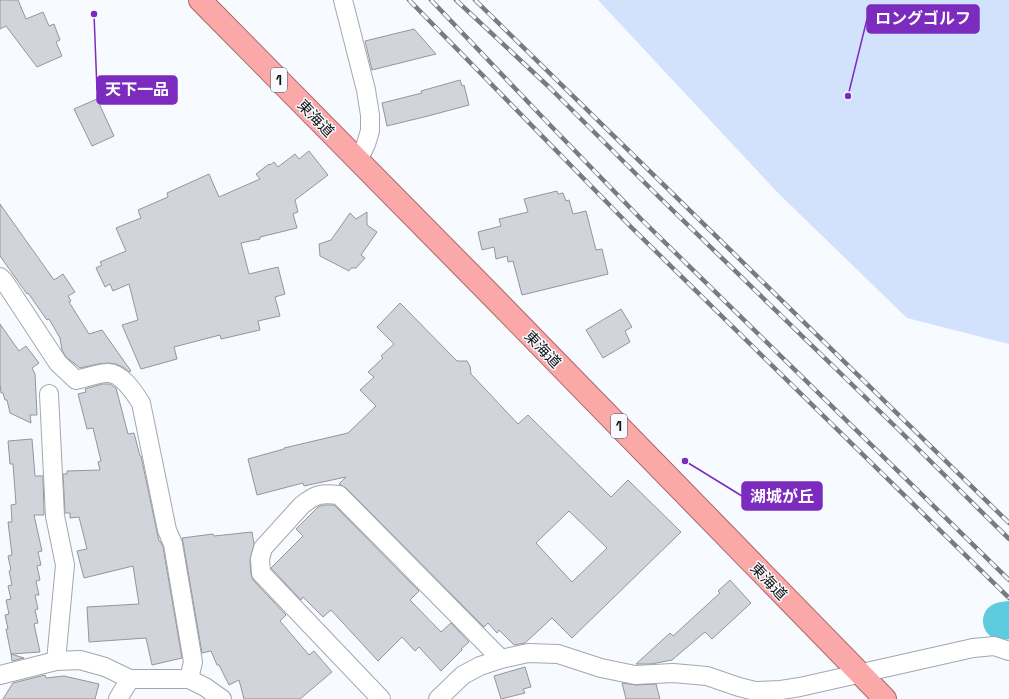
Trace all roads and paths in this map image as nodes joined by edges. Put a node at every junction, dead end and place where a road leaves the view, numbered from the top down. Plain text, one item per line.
1 (200, 0) edge
2 (342, 0) edge
3 (358, 161) junction
4 (0, 277) edge
5 (49, 394) dead end
6 (1009, 651) edge
7 (501, 659) junction
8 (56, 661) junction
9 (859, 673) junction
10 (0, 675) edge
11 (130, 678) junction
12 (189, 679) junction
13 (737, 693) edge
14 (118, 699) edge
15 (222, 699) edge
16 (381, 699) edge
17 (438, 699) edge
18 (885, 699) edge

1 - 3 highway, 東海道 / 1
2 - 3 street
3 - 9 highway, 東海道 / 1
4 - 12 street
5 - 8 street
6 - 9 street
7 - 13 street
7 - 16 street
7 - 17 street
8 - 10 street
8 - 11 street
9 - 13 street
9 - 18 highway, 東海道 / 1
11 - 12 street
11 - 14 street
12 - 15 street

